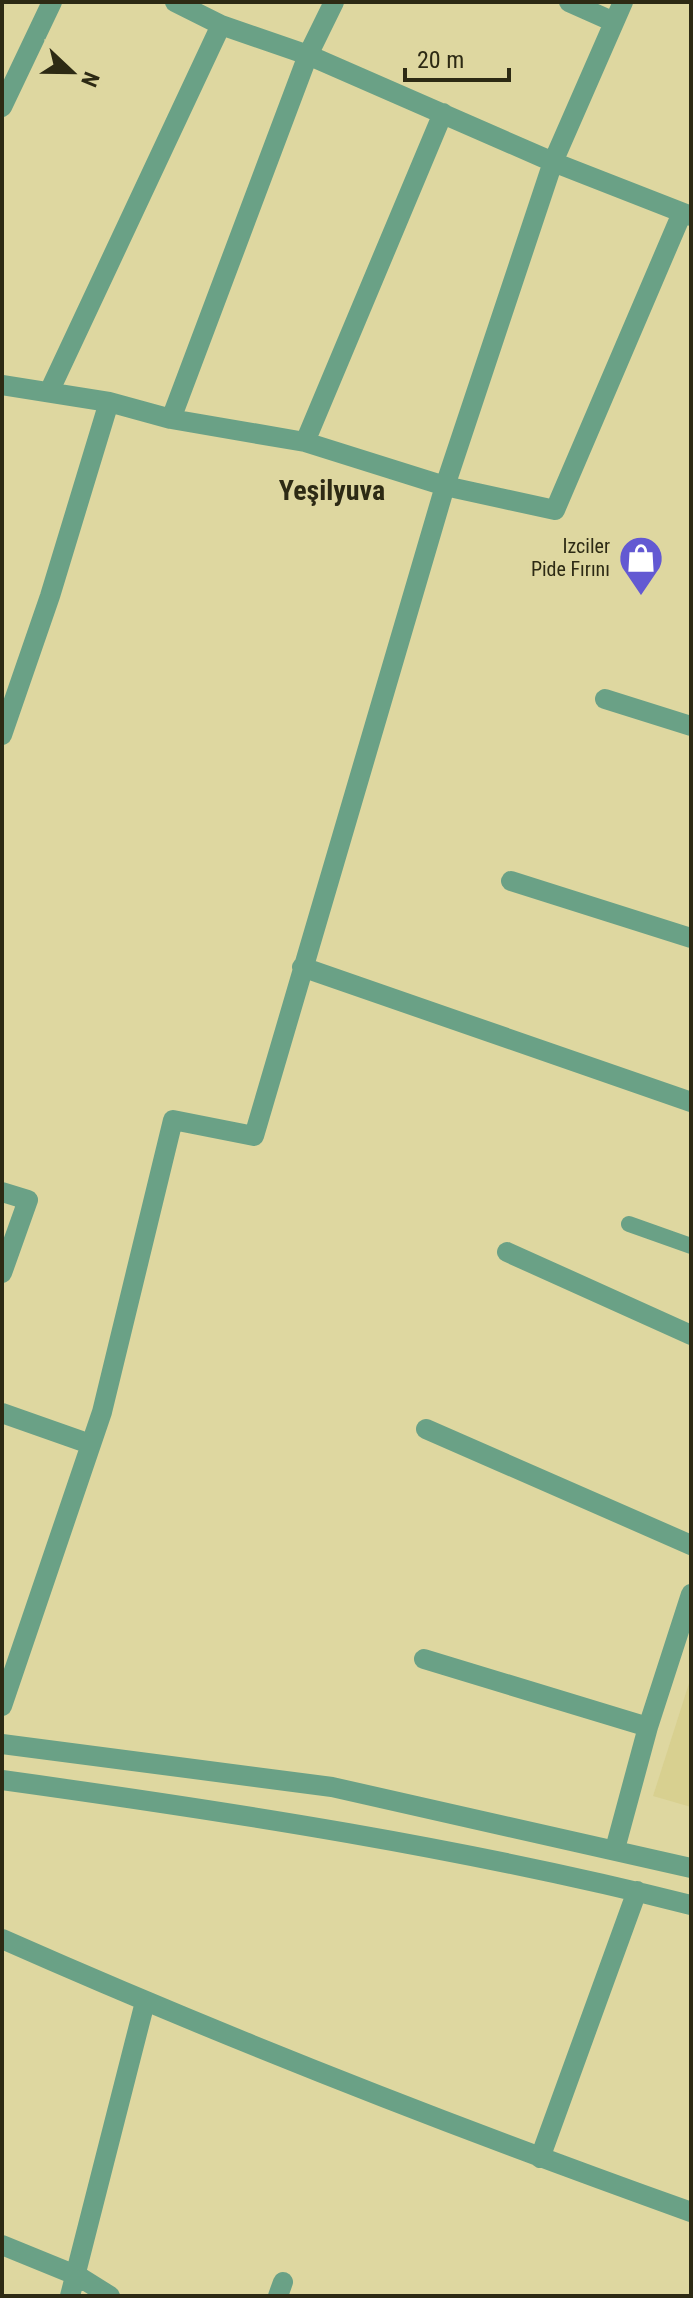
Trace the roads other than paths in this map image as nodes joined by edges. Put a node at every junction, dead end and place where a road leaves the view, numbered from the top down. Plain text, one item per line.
1 (52, 2) edge
2 (175, 2) edge
3 (334, 2) edge
4 (569, 2) edge
5 (623, 2) edge
6 (614, 22) junction
7 (221, 25) junction
8 (308, 55) junction
9 (2, 107) edge
10 (443, 113) junction
11 (553, 162) junction
12 (686, 214) edge
13 (2, 385) edge
14 (49, 392) junction
15 (109, 402) junction
16 (171, 419) junction
17 (305, 442) junction
18 (445, 486) junction
19 (605, 699) dead end
20 (691, 726) edge
21 (2, 735) edge
22 (511, 881) dead end
23 (691, 938) edge
24 (302, 967) junction
25 (691, 1102) edge
26 (2, 1192) edge
27 (629, 1224) dead end
28 (691, 1246) edge
29 (507, 1252) dead end
30 (2, 1273) edge
31 (691, 1335) edge
32 (2, 1413) edge
33 (426, 1429) dead end
34 (90, 1444) junction
35 (691, 1545) edge
36 (691, 1594) edge
37 (424, 1659) dead end
38 (2, 1706) edge
39 (648, 1727) junction
40 (2, 1744) edge
41 (2, 1780) edge
42 (615, 1849) junction
43 (691, 1868) edge
44 (637, 1891) junction
45 (691, 1905) edge
46 (2, 1939) edge
47 (145, 2002) junction
48 (540, 2158) junction
49 (691, 2212) edge
50 (2, 2245) edge
51 (78, 2276) junction
52 (70, 2296) edge
53 (110, 2296) edge

1 - 9 street
2 - 7 street
3 - 8 street
4 - 6 street
5 - 6 street
6 - 11 street
7 - 8 street
7 - 14 street
8 - 10 street
8 - 16 street
10 - 11 street
10 - 17 street
11 - 12 street
11 - 18 street
12 - 18 street
13 - 14 street
14 - 15 street
15 - 16 street
15 - 21 street
16 - 17 street
17 - 18 street
18 - 24 street
19 - 20 street
22 - 23 street
24 - 25 street
24 - 34 street
26 - 30 street
27 - 28 lane
29 - 31 street
32 - 34 street
33 - 35 street
34 - 38 street
36 - 39 street
37 - 39 street
39 - 42 street
40 - 42 street
41 - 44 street
42 - 43 street
44 - 45 street
44 - 48 street
46 - 47 street
47 - 48 street
47 - 51 street
48 - 49 street
50 - 51 street
51 - 52 street
51 - 53 street

